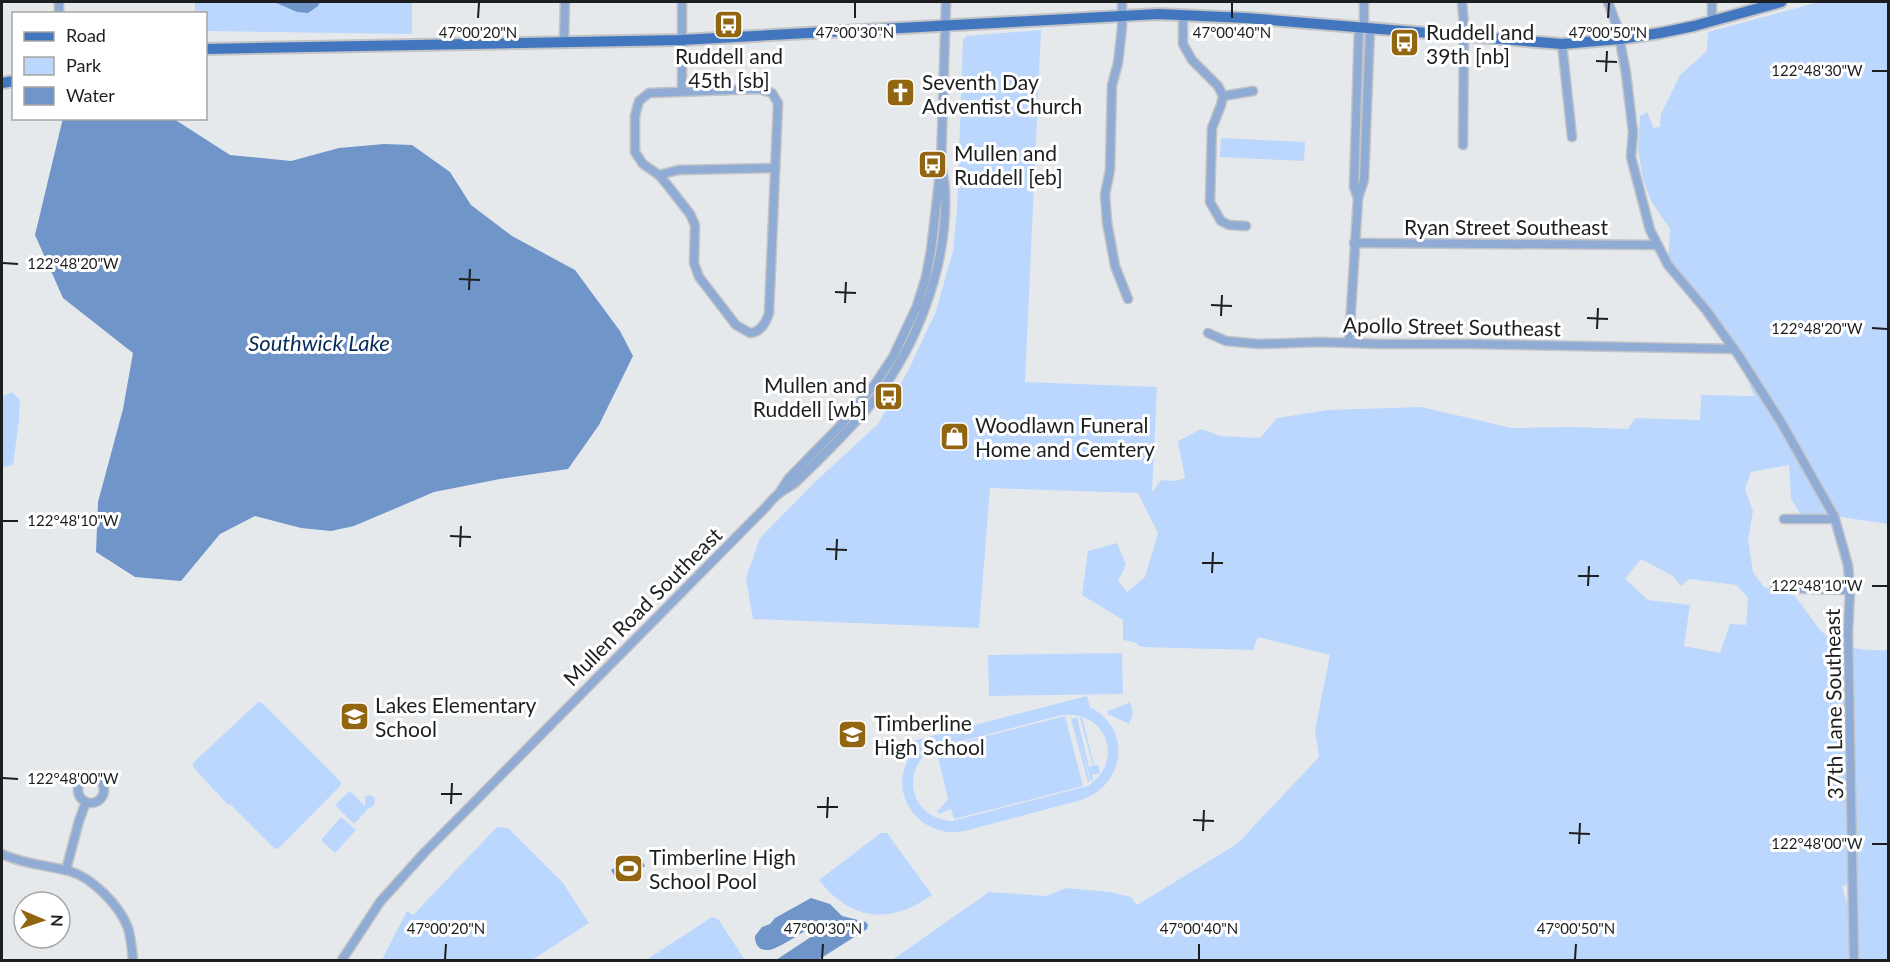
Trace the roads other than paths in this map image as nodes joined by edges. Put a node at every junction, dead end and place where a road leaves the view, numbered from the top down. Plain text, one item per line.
1 (565, 2) edge
2 (682, 2) edge
3 (946, 2) edge
4 (1122, 2) edge
5 (1364, 2) edge
6 (1462, 2) edge
7 (1608, 2) edge
8 (1712, 2) edge
9 (1781, 2) edge
10 (1183, 14) junction
11 (1121, 15) junction
12 (1712, 21) junction
13 (945, 25) junction
14 (1364, 28) junction
15 (1464, 37) junction
16 (1620, 39) junction
17 (681, 40) junction
18 (564, 42) junction
19 (1562, 44) junction
20 (207, 49) edge
21 (682, 91) junction
22 (1253, 91) dead end
23 (1223, 96) junction
24 (1572, 137) dead end
25 (1463, 144) dead end
26 (775, 168) junction
27 (659, 175) junction
28 (1246, 226) dead end
29 (1354, 243) junction
30 (1658, 245) junction
31 (1128, 299) dead end
32 (1208, 333) dead end
33 (1349, 343) junction
34 (1734, 349) junction
35 (1784, 519) dead end
36 (1834, 519) junction
37 (1775, 588) dead end
38 (1850, 590) junction
39 (87, 802) dead end
40 (2, 854) edge
41 (66, 870) junction
42 (133, 960) edge
43 (342, 960) edge
44 (1854, 960) edge

1 - 18 street
2 - 17 street
3 - 13 street, Mullen Road Southeast
4 - 11 street
5 - 14 street
6 - 15 street
7 - 16 street, 37th Lane Southeast
8 - 12 street
9 - 12 main road
10 - 11 main road
10 - 14 main road
10 - 23 street
11 - 13 main road
11 - 31 street
12 - 16 main road
13 - 17 main road
13 - 43 street, Mullen Road Southeast
14 - 15 main road
14 - 29 street
15 - 19 main road
15 - 25 street
16 - 19 main road
16 - 30 street, 37th Lane Southeast
17 - 18 main road
17 - 21 street
18 - 20 main road
19 - 24 street
21 - 26 street
21 - 27 street
22 - 23 street
23 - 28 street
26 - 27 street
26 - 27 street
29 - 30 street, Ryan Street Southeast
29 - 33 street
30 - 34 street, 37th Lane Southeast
32 - 33 street, Apollo Street Southeast
33 - 34 street, Apollo Street Southeast
34 - 36 street, 37th Lane Southeast
35 - 36 street
36 - 38 street, 37th Lane Southeast
37 - 38 street
38 - 44 street, 37th Lane Southeast
39 - 41 street
40 - 41 street
41 - 42 street

